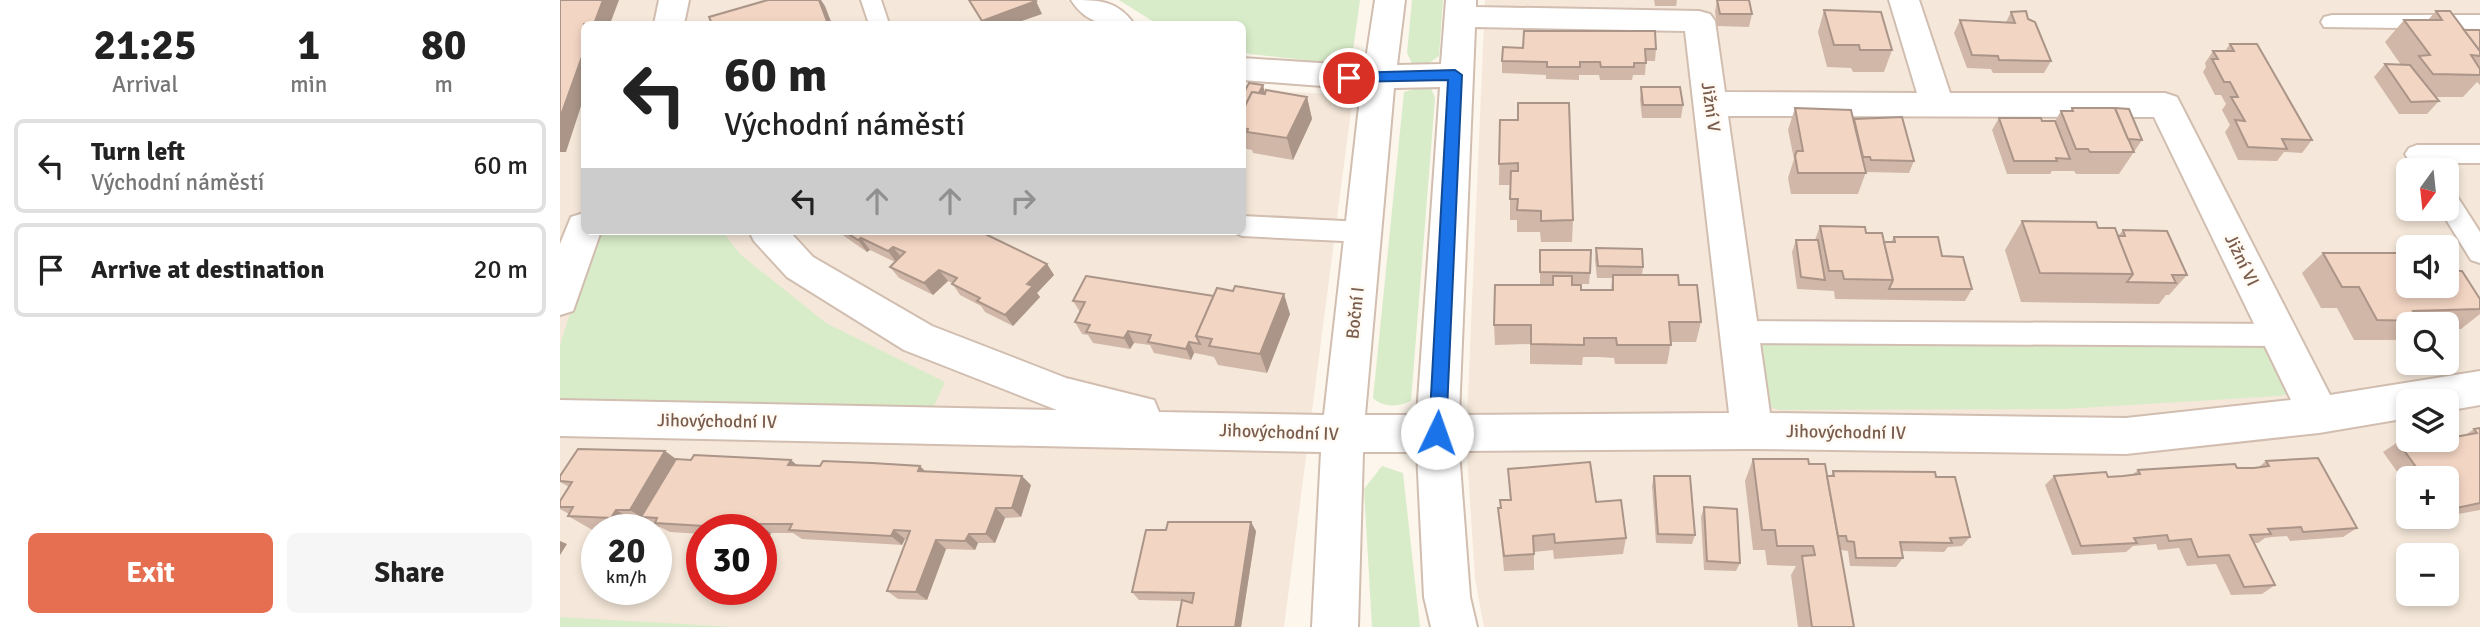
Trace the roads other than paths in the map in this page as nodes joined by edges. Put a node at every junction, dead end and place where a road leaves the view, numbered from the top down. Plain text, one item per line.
1 (674, 0) edge
2 (871, 0) edge
3 (1086, 0) edge
4 (1390, 0) edge
5 (1904, 0) edge
6 (1461, 9) edge
7 (670, 21) edge
8 (878, 21) edge
9 (1114, 21) edge
10 (2332, 22) dead end
11 (2480, 22) edge
12 (1246, 69) edge
13 (1455, 75) junction
14 (1379, 78) junction
15 (1711, 104) junction
16 (1937, 105) junction
17 (2480, 154) edge
18 (2420, 158) edge
19 (2459, 220) edge
20 (1246, 226) edge
21 (1364, 232) junction
22 (581, 235) edge
23 (771, 235) edge
24 (2480, 253) edge
25 (560, 300) edge
26 (1739, 332) junction
27 (2280, 335) junction
28 (2480, 388) edge
29 (2319, 415) junction
30 (560, 418) edge
31 (1209, 430) junction
32 (1752, 431) junction
33 (1437, 433) junction
34 (1343, 435) junction
35 (1335, 627) edge
36 (1454, 627) edge

1 - 7 street
2 - 8 lane
3 - 9 street
4 - 14 street, Boční I
5 - 16 street
6 - 13 street
6 - 15 street, Jižní V
10 - 11 lane
12 - 14 street
13 - 14 street
13 - 33 street
14 - 21 street, Boční I
15 - 16 street
15 - 26 street, Jižní V
16 - 27 street, Jižní VI
17 - 18 lane
19 - 24 lane
20 - 21 lane
21 - 34 street, Boční I
22 - 25 street
23 - 31 street, Jihovýchodní IV
26 - 27 lane
26 - 32 street, Jižní V
27 - 29 street, Jižní VI
28 - 29 street, Jihovýchodní IV
29 - 32 street, Jihovýchodní IV
30 - 31 street, Jihovýchodní IV
31 - 34 street, Jihovýchodní IV
32 - 33 street, Jihovýchodní IV
33 - 34 street, Jihovýchodní IV
33 - 36 street
34 - 35 street, Boční I

